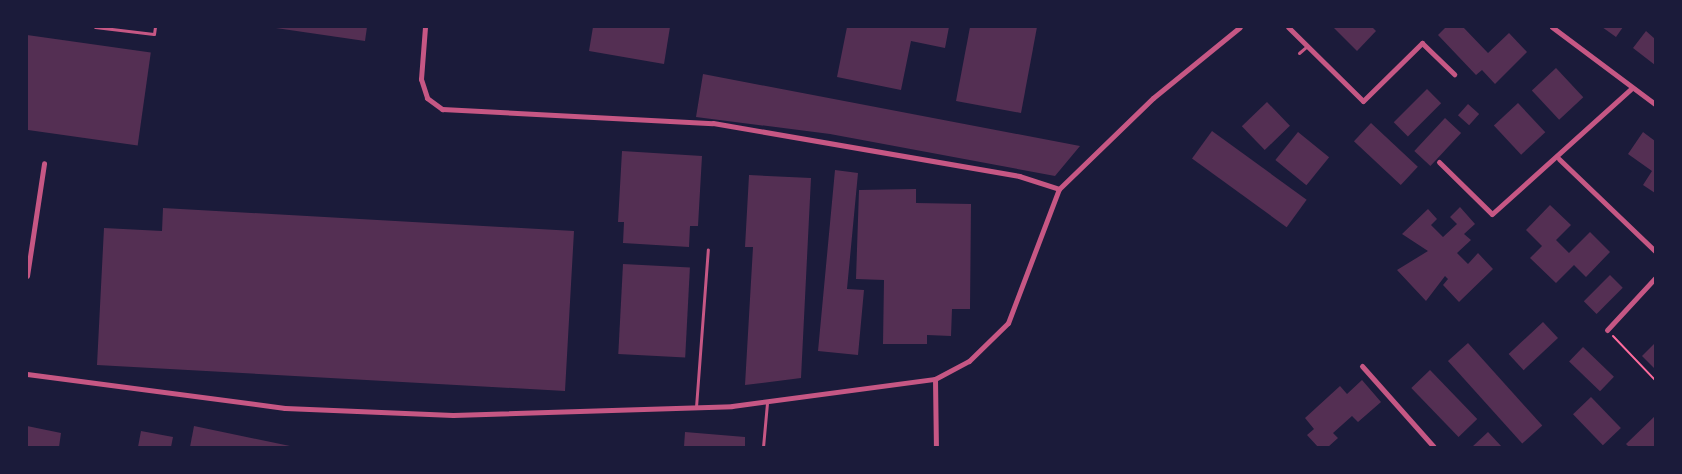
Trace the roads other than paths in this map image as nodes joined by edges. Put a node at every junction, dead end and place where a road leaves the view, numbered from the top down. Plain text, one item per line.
1 (95, 27) edge
2 (155, 27) edge
3 (425, 27) edge
4 (1240, 27) edge
5 (1288, 27) edge
6 (1552, 27) edge
7 (1307, 46) junction
8 (1299, 53) dead end
9 (1454, 74) dead end
10 (1632, 88) junction
11 (1655, 104) edge
12 (1559, 159) junction
13 (1439, 162) dead end
14 (44, 163) dead end
15 (1059, 189) junction
16 (708, 249) dead end
17 (1655, 251) edge
18 (27, 276) edge
19 (1655, 278) edge
20 (1607, 330) road end
21 (1362, 366) dead end
22 (27, 374) edge
23 (935, 379) junction
24 (767, 403) junction
25 (696, 407) junction
26 (763, 447) edge
27 (936, 447) edge
28 (1434, 447) edge

1 - 2 lane
3 - 15 street
4 - 15 street
5 - 7 street
6 - 10 street
7 - 8 lane
7 - 9 street
10 - 11 street
10 - 12 street
12 - 13 street
12 - 17 street
14 - 18 street
15 - 23 street
16 - 25 lane
19 - 20 street
21 - 28 street
22 - 25 street
23 - 24 street
23 - 27 street
24 - 25 street
24 - 26 lane

